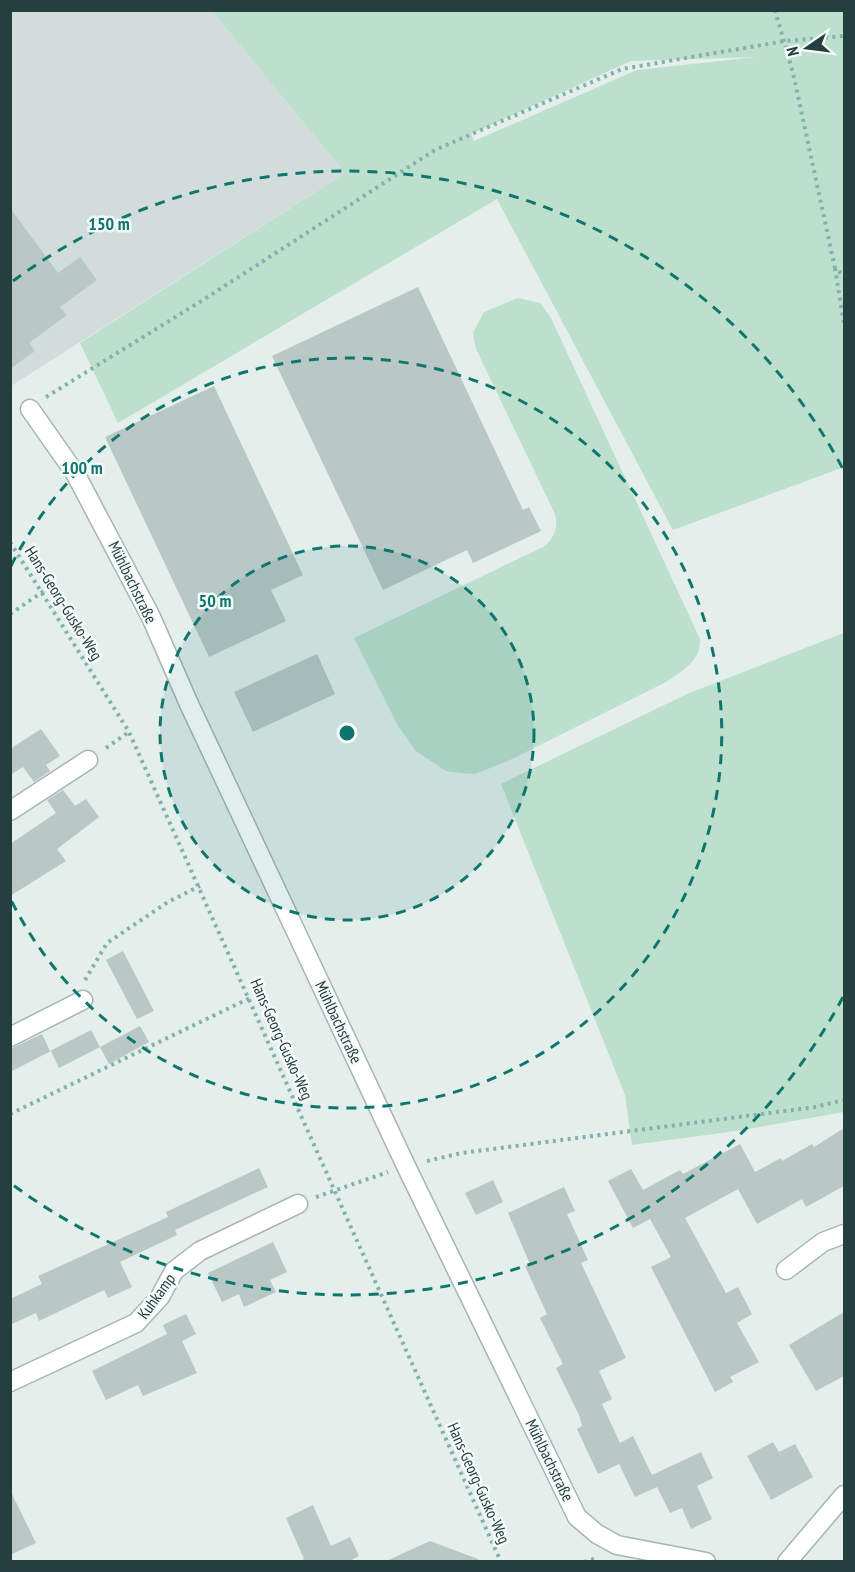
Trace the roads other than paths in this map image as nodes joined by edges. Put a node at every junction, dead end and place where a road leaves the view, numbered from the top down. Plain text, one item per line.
1 (30, 409) road end
2 (88, 760) road end
3 (10, 811) edge
4 (76, 1003) road end
5 (10, 1037) edge
6 (298, 1204) road end
7 (844, 1234) edge
8 (786, 1270) dead end
9 (10, 1382) edge
10 (844, 1495) edge
11 (706, 1562) edge
12 (788, 1562) edge

1 - 11 street, Mühlbachstraße
2 - 3 street
4 - 5 street
6 - 9 street, Kuhkamp
7 - 8 street
10 - 12 street

